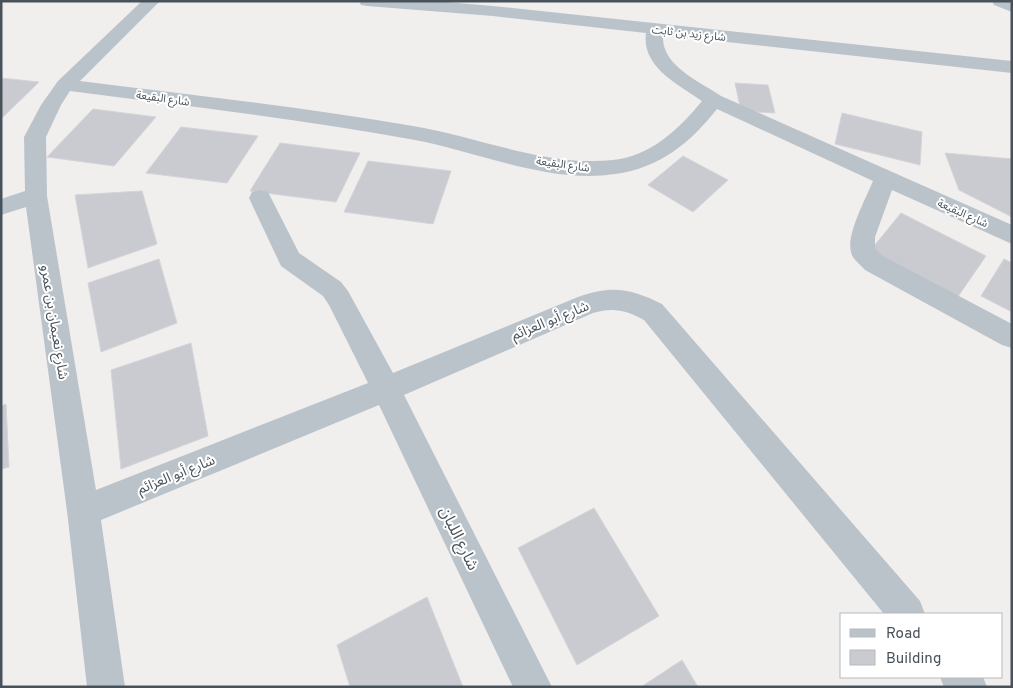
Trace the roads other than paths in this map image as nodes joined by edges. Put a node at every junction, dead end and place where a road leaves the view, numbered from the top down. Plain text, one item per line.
1 (152, 1) edge
2 (367, 1) edge
3 (1000, 1) edge
4 (1012, 7) edge
5 (655, 29) junction
6 (1012, 67) edge
7 (66, 85) junction
8 (714, 100) junction
9 (885, 179) junction
10 (36, 196) junction
11 (260, 198) dead end
12 (1, 207) edge
13 (1012, 235) edge
14 (1012, 337) edge
15 (386, 389) junction
16 (83, 511) junction
17 (906, 613) edge
18 (106, 687) edge
19 (533, 687) edge

1 - 7 street, شارع نعيمان بن عمرو
2 - 5 street, شارع زيد بن ثابت
3 - 4 street
5 - 6 street, شارع زيد بن ثابت
5 - 8 street
7 - 8 street, شارع البقيعة
7 - 10 street, شارع نعيمان بن عمرو
8 - 9 street, شارع البقيعة
9 - 13 street, شارع البقيعة
9 - 14 street
10 - 12 street
10 - 16 street, شارع نعيمان بن عمرو
11 - 15 street, شارع اللبان
15 - 16 street, شارع أبو العزائم
15 - 17 street, شارع أبو العزائم
15 - 19 street, شارع اللبان
16 - 18 street, شارع نعيمان بن عمرو

